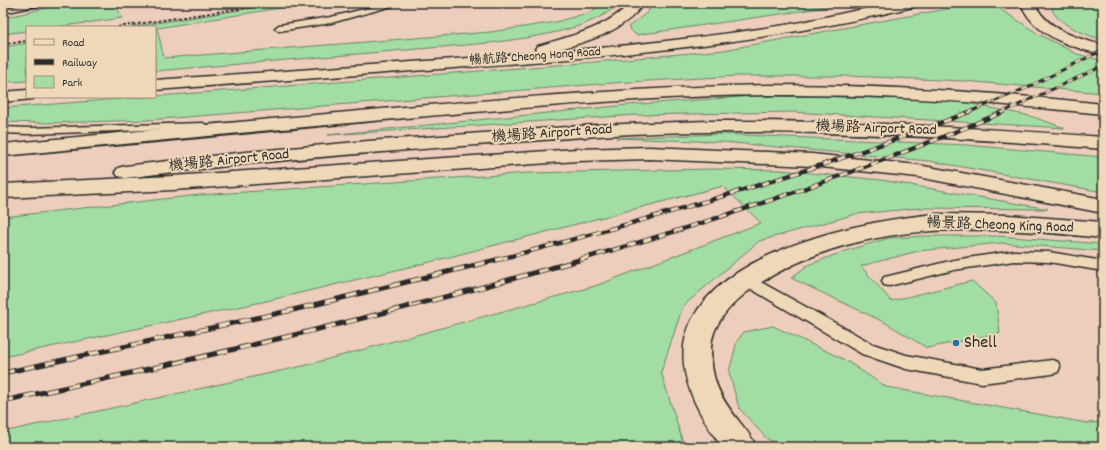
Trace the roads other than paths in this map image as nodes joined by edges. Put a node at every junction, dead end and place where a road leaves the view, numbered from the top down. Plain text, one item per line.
1 (42, 3) edge
2 (399, 3) edge
3 (637, 3) edge
4 (912, 3) edge
5 (1015, 3) edge
6 (1031, 8) edge
7 (3, 11) edge
8 (279, 28) dead end
9 (1103, 50) edge
10 (500, 59) junction
11 (156, 85) edge
12 (26, 95) edge
13 (3, 97) edge
14 (1103, 109) edge
15 (251, 125) junction
16 (3, 130) edge
17 (1103, 143) edge
18 (3, 150) edge
19 (3, 190) edge
20 (1103, 206) edge
21 (1103, 230) edge
22 (1103, 266) edge
23 (746, 279) junction
24 (889, 281) dead end
25 (1052, 367) dead end
26 (741, 447) edge

1 - 7 lane
2 - 8 lane
3 - 10 main road
4 - 10 main road, 暢航路 Cheong Hong Road
5 - 6 main road
6 - 9 main road
10 - 11 main road, 暢航路 Cheong Hong Road
12 - 13 main road
14 - 15 main road
15 - 16 lane
15 - 18 main road
17 - 19 main road, 機場路 Airport Road
19 - 20 main road
21 - 23 main road, 暢景路 Cheong King Road
22 - 24 lane
23 - 25 lane
23 - 26 main road, 暢景路 Cheong King Road

